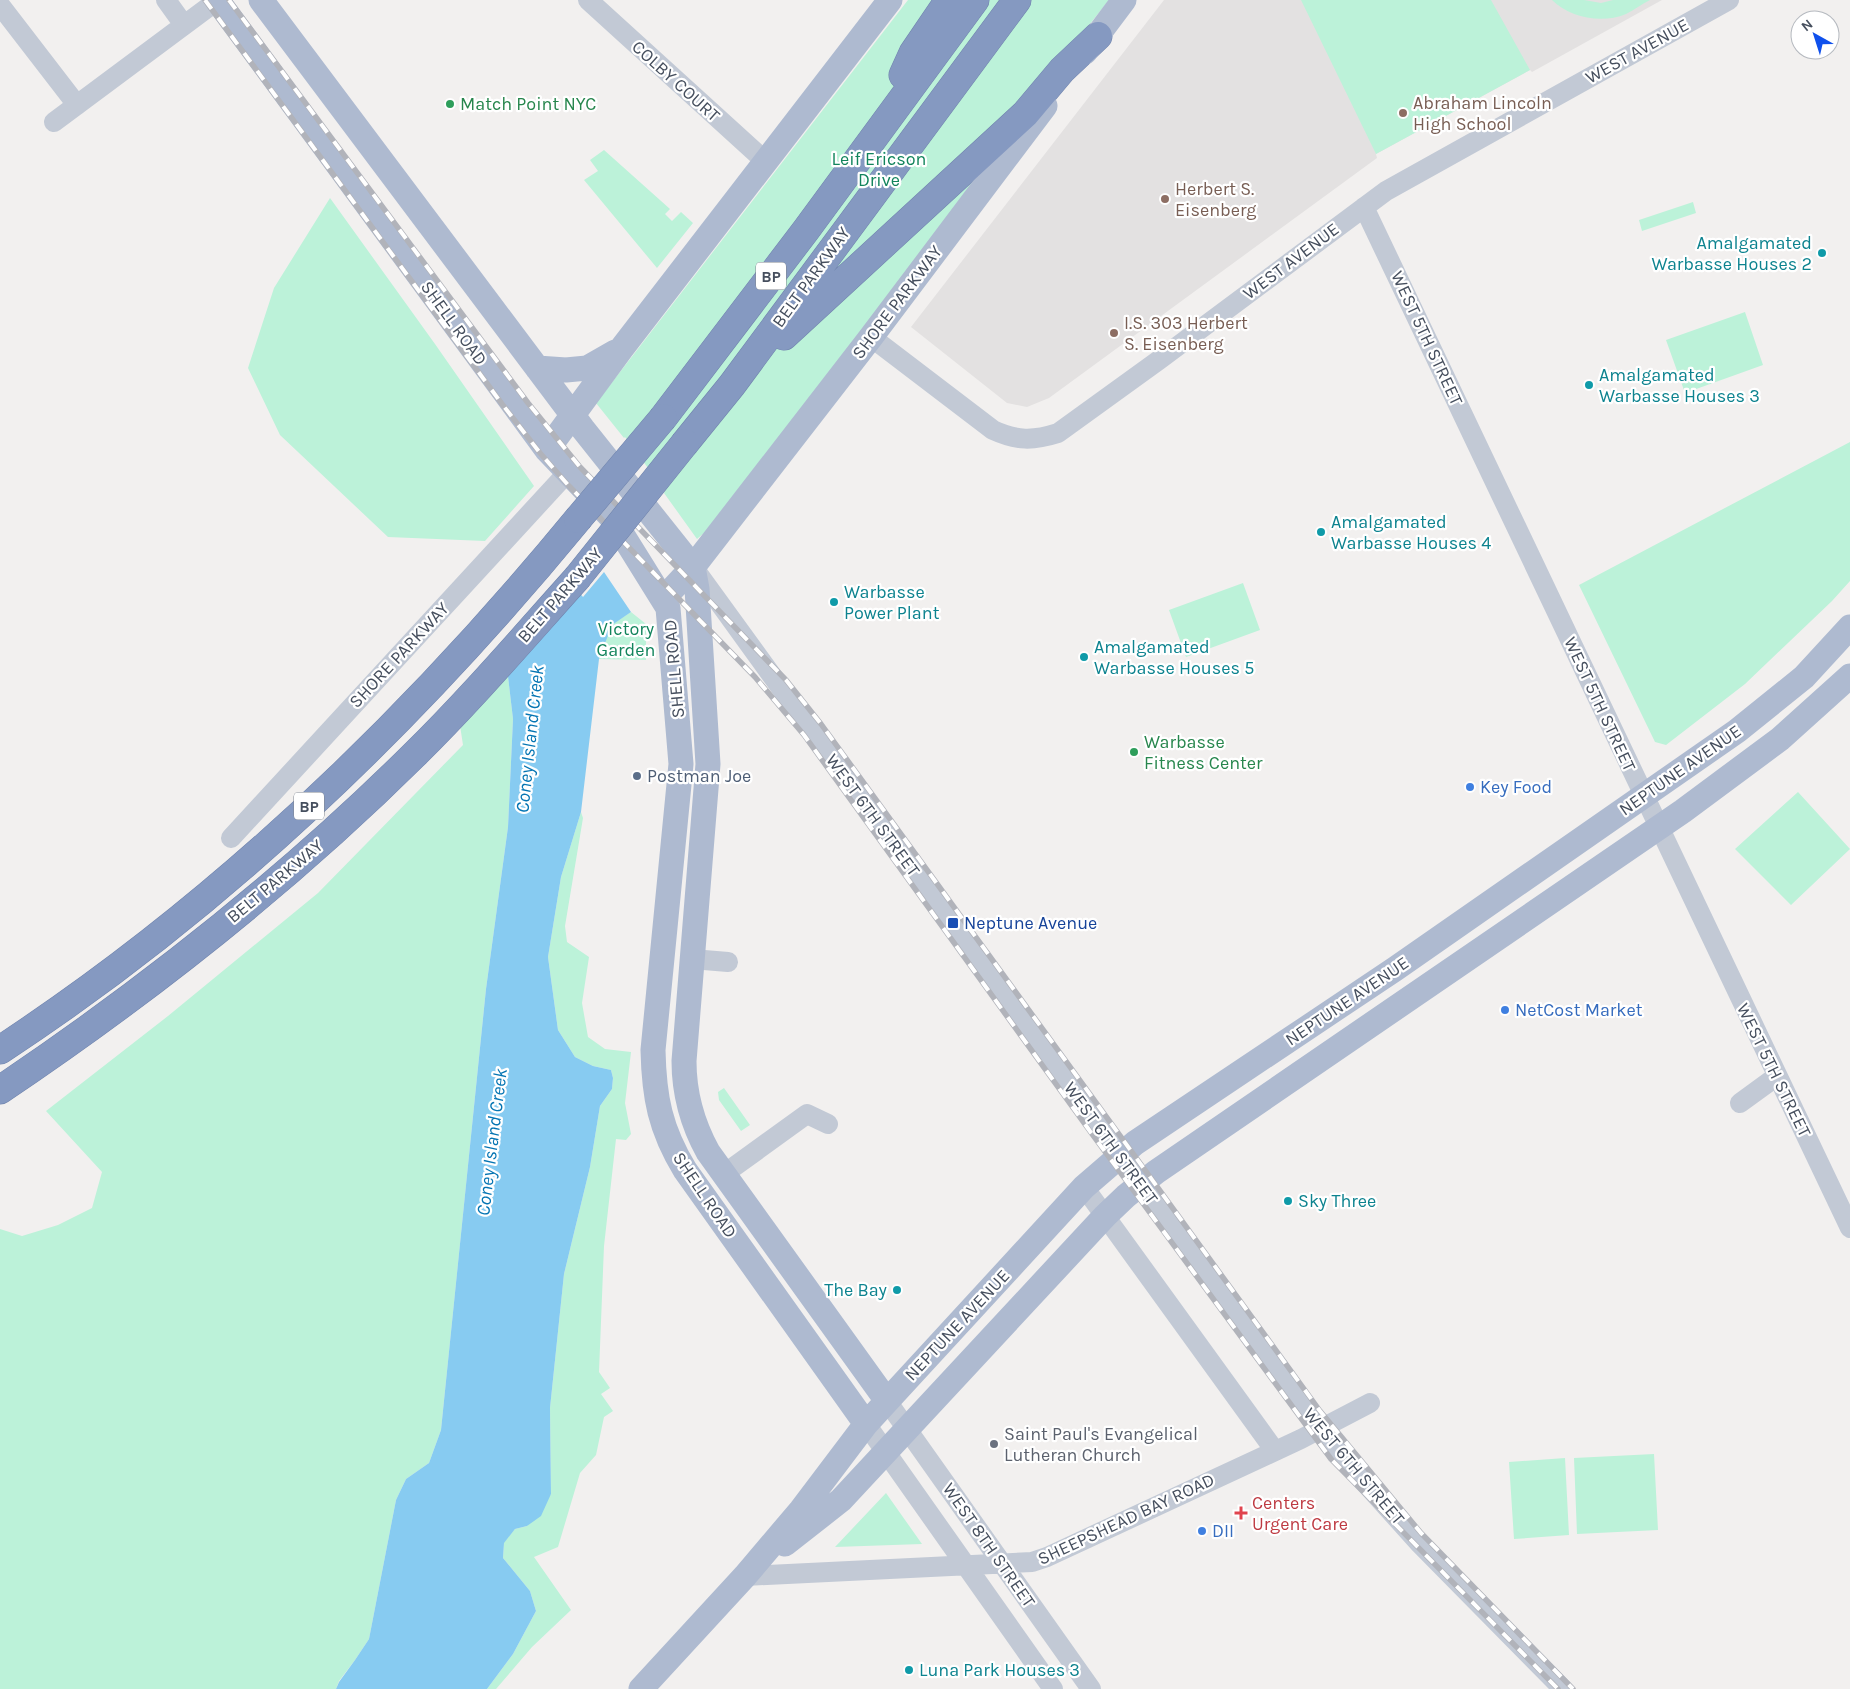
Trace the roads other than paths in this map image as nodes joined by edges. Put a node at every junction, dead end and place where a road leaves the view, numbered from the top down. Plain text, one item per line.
1 (166, 0) edge
2 (217, 0) edge
3 (261, 0) edge
4 (588, 0) edge
5 (890, 0) edge
6 (949, 0) edge
7 (975, 0) edge
8 (1017, 0) edge
9 (1124, 0) edge
10 (1729, 0) edge
11 (0, 5) edge
12 (184, 25) junction
13 (1098, 36) junction
14 (78, 105) junction
15 (54, 122) dead end
16 (876, 133) junction
17 (765, 161) junction
18 (1364, 206) junction
19 (871, 337) junction
20 (622, 348) junction
21 (537, 368) junction
22 (732, 385) junction
23 (573, 415) junction
24 (547, 450) junction
25 (568, 472) junction
26 (693, 567) junction
27 (664, 598) junction
28 (1850, 627) edge
29 (1850, 676) edge
30 (1644, 796) junction
31 (1659, 828) junction
32 (231, 838) dead end
33 (692, 959) junction
34 (728, 962) dead end
35 (0, 1050) edge
36 (1777, 1076) junction
37 (0, 1090) edge
38 (1740, 1103) dead end
39 (828, 1124) dead end
40 (1119, 1155) junction
41 (724, 1174) junction
42 (1141, 1185) junction
43 (1084, 1187) junction
44 (1105, 1216) junction
45 (1850, 1228) edge
46 (887, 1401) junction
47 (1370, 1403) dead end
48 (866, 1424) junction
49 (907, 1428) junction
50 (1320, 1429) junction
51 (886, 1451) junction
52 (1275, 1451) junction
53 (1002, 1564) junction
54 (966, 1565) junction
55 (745, 1576) junction
56 (641, 1689) edge
57 (1053, 1689) edge
58 (1091, 1689) edge
59 (1563, 1689) edge

1 - 12 street
2 - 12 street
2 - 24 main road, SHELL ROAD
3 - 21 main road, SHELL ROAD
4 - 17 street, COLBY COURT
5 - 17 main road
6 - 16 highway
7 - 16 highway, BELT PARKWAY / BP
8 - 22 highway, BELT PARKWAY / BP
9 - 13 main road, SHORE PARKWAY
10 - 18 street, WEST AVENUE
11 - 14 street
12 - 14 street
13 - 19 main road, SHORE PARKWAY
13 - 22 highway
14 - 15 street
16 - 35 highway, BELT PARKWAY / BP, bridge
17 - 20 main road
18 - 19 street, WEST AVENUE
18 - 30 street, WEST 5TH STREET
19 - 26 main road, SHORE PARKWAY
20 - 21 main road
20 - 23 main road
21 - 23 main road, SHELL ROAD
22 - 37 highway, BELT PARKWAY / BP, bridge
23 - 24 main road
23 - 26 main road, SHELL ROAD
24 - 25 main road, SHELL ROAD
25 - 27 main road, SHELL ROAD
25 - 32 street, SHORE PARKWAY
26 - 27 main road, SHORE PARKWAY
26 - 33 main road, SHELL ROAD
26 - 40 street, WEST 6TH STREET
27 - 48 main road, SHELL ROAD
28 - 30 main road, NEPTUNE AVENUE
29 - 31 main road, NEPTUNE AVENUE
30 - 31 street, WEST 5TH STREET
30 - 40 main road, NEPTUNE AVENUE
31 - 36 street, WEST 5TH STREET
31 - 42 main road, NEPTUNE AVENUE
33 - 34 street
33 - 41 main road, SHELL ROAD
36 - 38 street
36 - 45 street, WEST 5TH STREET
39 - 41 street
40 - 42 street, WEST 6TH STREET
40 - 43 main road, NEPTUNE AVENUE
41 - 46 main road, SHELL ROAD
42 - 44 main road, NEPTUNE AVENUE
42 - 50 street, WEST 6TH STREET
43 - 44 street
43 - 46 main road, NEPTUNE AVENUE
44 - 49 main road, NEPTUNE AVENUE
44 - 52 street
46 - 48 main road, NEPTUNE AVENUE
46 - 49 street, WEST 8TH STREET
47 - 50 street, SHEEPSHEAD BAY ROAD
48 - 51 street, WEST 8TH STREET
48 - 55 main road, NEPTUNE AVENUE
49 - 51 main road, NEPTUNE AVENUE
49 - 53 street, WEST 8TH STREET
50 - 52 street, SHEEPSHEAD BAY ROAD
50 - 59 street, WEST 6TH STREET
51 - 54 street, WEST 8TH STREET
51 - 55 main road, NEPTUNE AVENUE
52 - 53 street, SHEEPSHEAD BAY ROAD
53 - 54 street, SHEEPSHEAD BAY ROAD
53 - 58 street, WEST 8TH STREET
54 - 55 street, SHEEPSHEAD BAY ROAD
54 - 57 street, WEST 8TH STREET
55 - 56 main road, NEPTUNE AVENUE

